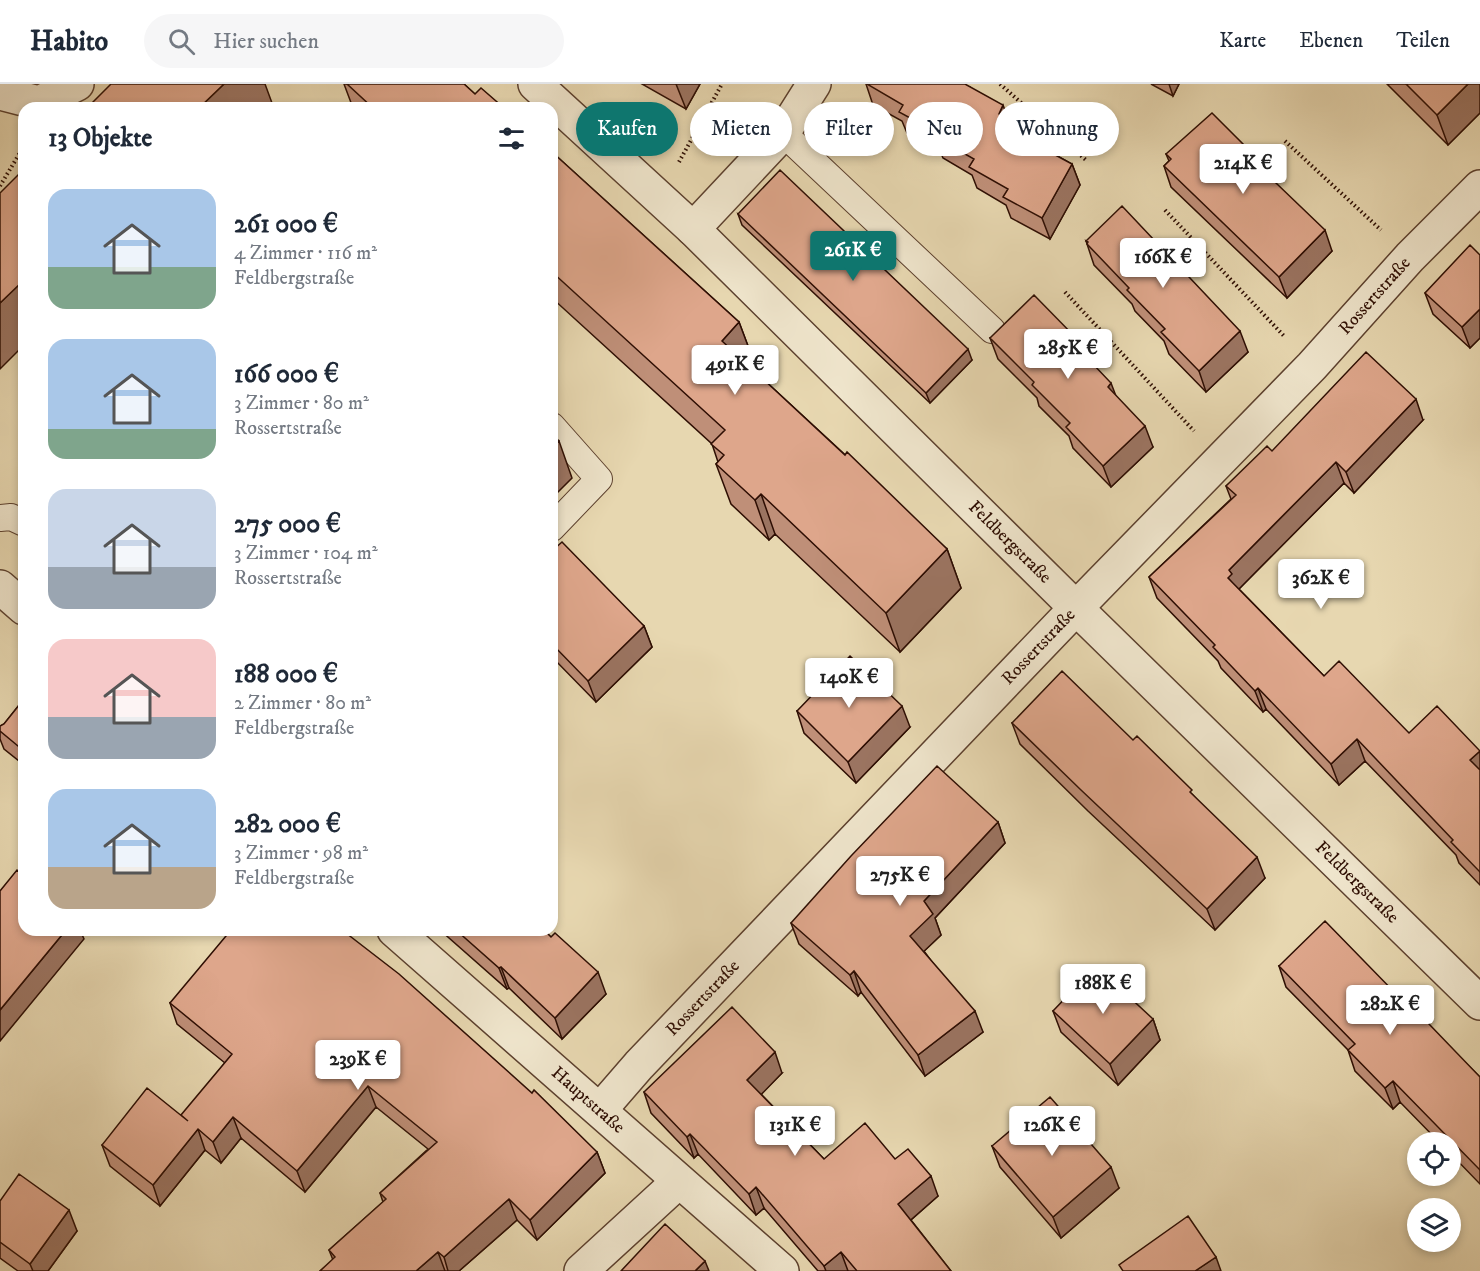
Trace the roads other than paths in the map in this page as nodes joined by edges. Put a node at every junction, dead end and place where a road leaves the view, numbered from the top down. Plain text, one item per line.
1 (77, 84) edge
2 (535, 84) edge
3 (814, 84) edge
4 (0, 93) edge
5 (35, 102) edge
6 (41, 102) edge
7 (555, 102) edge
8 (558, 105) edge
9 (792, 119) edge
10 (792, 141) edge
11 (761, 156) edge
12 (1480, 187) edge
13 (693, 229) junction
14 (992, 330) dead end
15 (558, 433) edge
16 (0, 518) edge
17 (18, 520) edge
18 (558, 522) edge
19 (0, 587) edge
20 (18, 603) edge
21 (1076, 608) junction
22 (401, 936) edge
23 (1480, 1003) edge
24 (600, 1110) junction
25 (678, 1182) junction
26 (581, 1271) edge
27 (782, 1271) edge

1 - 6 street
2 - 7 street, Feldbergstraße
3 - 9 street
4 - 5 street
8 - 13 street, Feldbergstraße
10 - 14 lane
11 - 13 street
12 - 21 street, Rossertstraße
13 - 21 street, Feldbergstraße
15 - 18 lane
16 - 17 lane
19 - 20 street
21 - 23 street, Feldbergstraße
21 - 24 street, Rossertstraße
22 - 24 street, Hauptstraße
24 - 25 street, Hauptstraße
25 - 26 street
25 - 27 street, Hauptstraße

